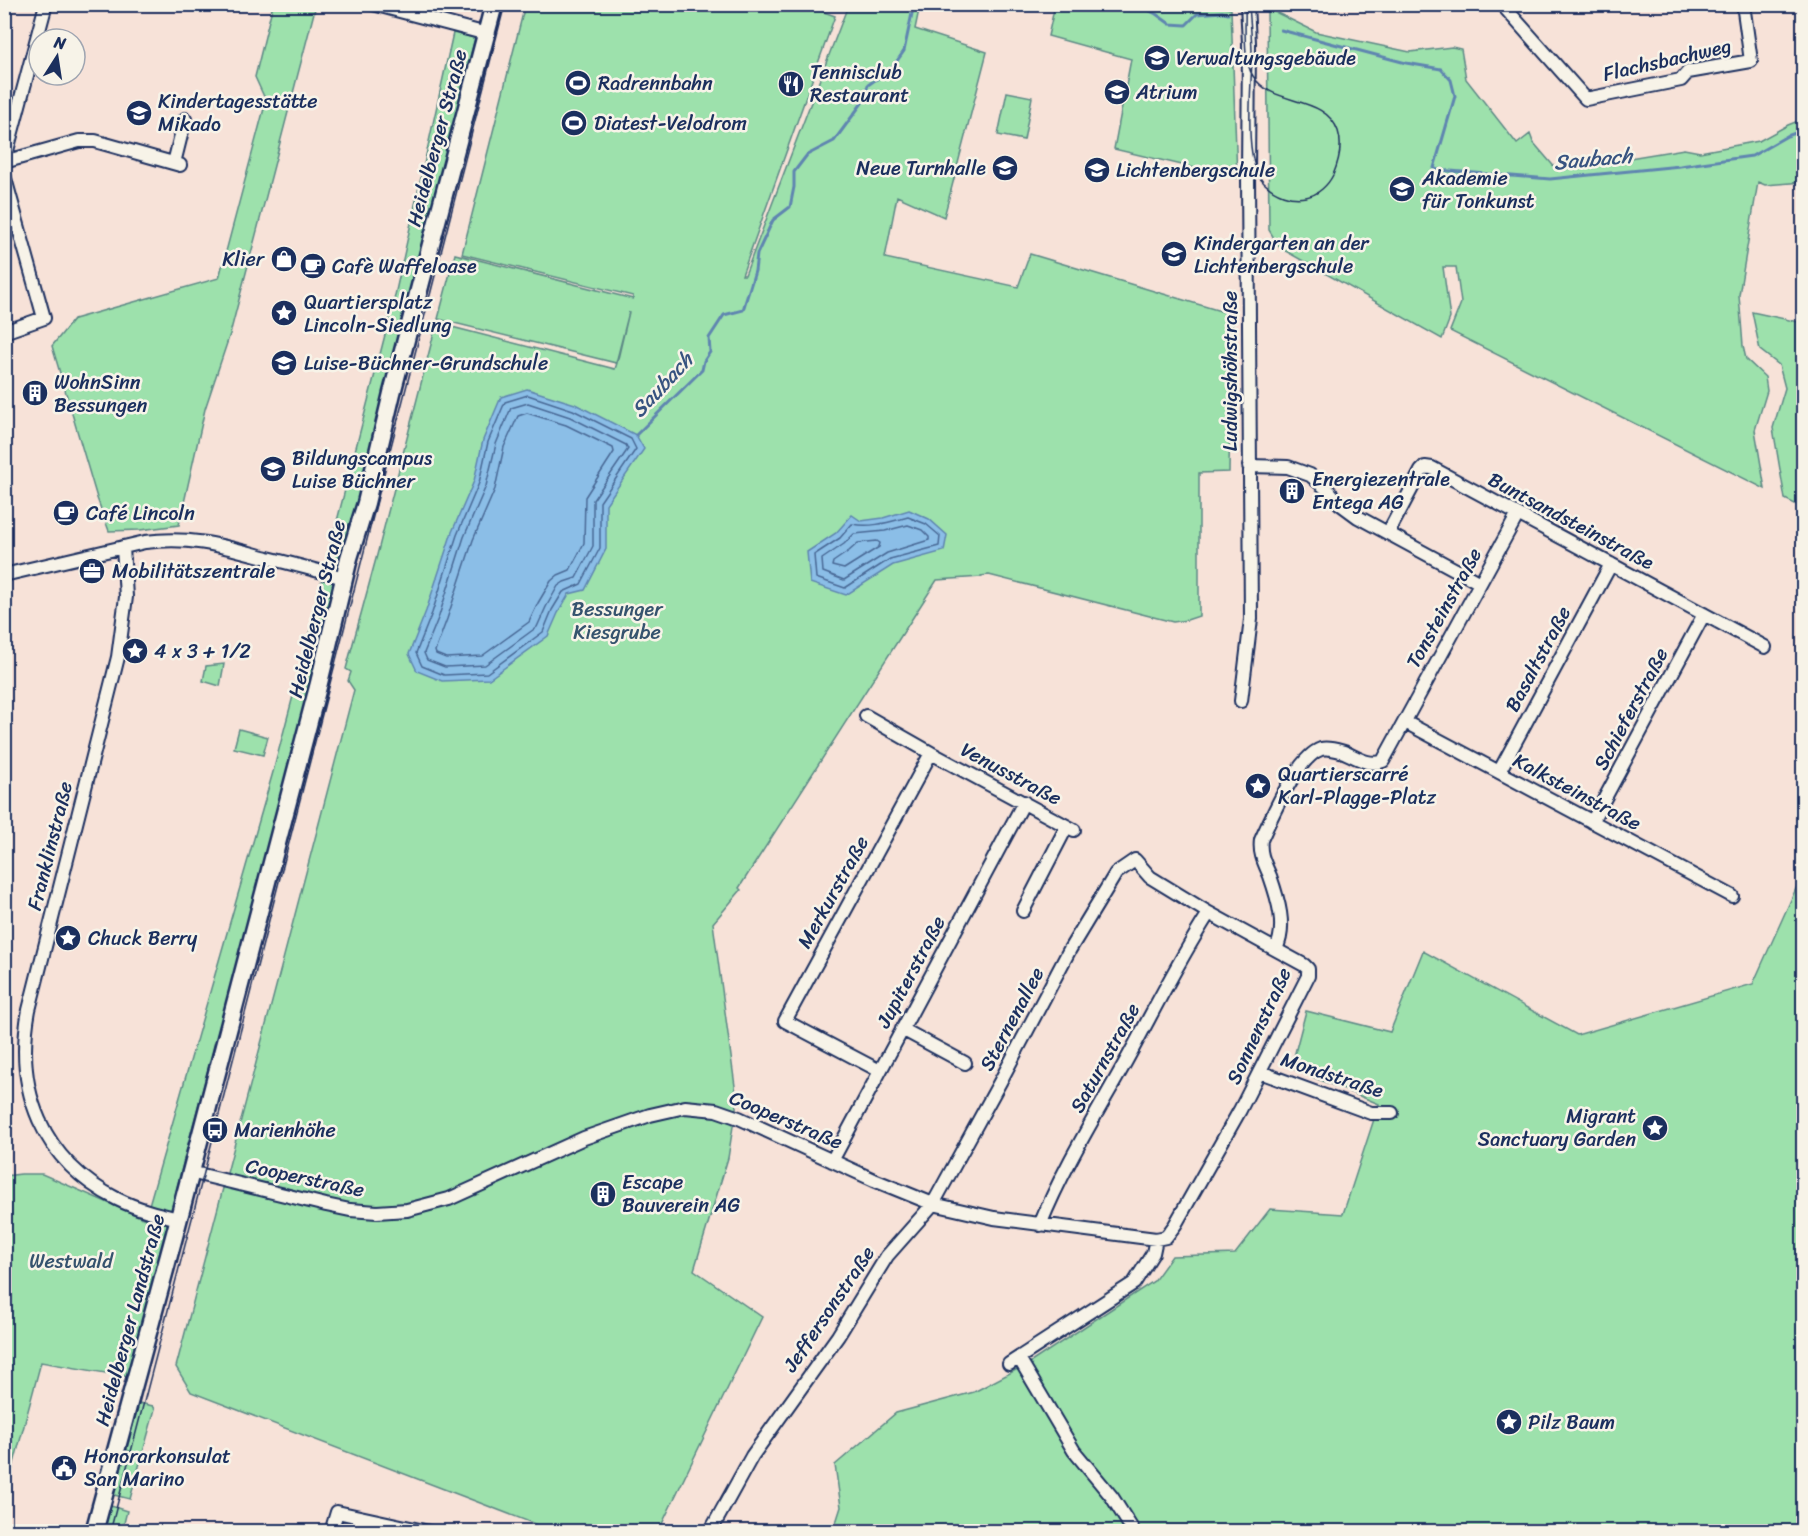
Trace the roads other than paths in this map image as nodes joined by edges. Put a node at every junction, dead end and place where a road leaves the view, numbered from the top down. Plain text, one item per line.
1 (46, 4) edge
2 (373, 4) edge
3 (494, 4) edge
4 (1247, 4) edge
5 (1505, 4) edge
6 (1743, 4) edge
7 (487, 34) junction
8 (184, 119) dead end
9 (4, 162) edge
10 (4, 175) edge
11 (4, 332) edge
12 (1250, 466) junction
13 (1518, 514) junction
14 (1388, 533) junction
15 (123, 547) junction
16 (1611, 564) junction
17 (4, 575) edge
18 (344, 578) junction
19 (1480, 583) junction
20 (1704, 614) junction
21 (1765, 647) dead end
22 (1240, 701) dead end
23 (866, 716) dead end
24 (1405, 722) junction
25 (931, 753) junction
26 (1499, 772) junction
27 (1024, 802) junction
28 (1592, 822) junction
29 (1135, 860) joint
30 (1732, 896) dead end
31 (1023, 910) dead end
32 (1209, 913) junction
33 (1276, 950) junction
34 (902, 1029) junction
35 (965, 1063) dead end
36 (880, 1071) junction
37 (1260, 1072) junction
38 (1392, 1113) dead end
39 (195, 1154) joint
40 (832, 1161) junction
41 (190, 1172) junction
42 (933, 1204) junction
43 (179, 1219) junction
44 (1040, 1225) junction
45 (1156, 1239) junction
46 (94, 1532) edge
47 (331, 1532) edge
48 (429, 1532) edge
49 (710, 1532) edge
50 (1134, 1532) edge

1 - 9 street
2 - 7 street
3 - 7 street, Heidelberger Straße
4 - 12 street, Ludwigshöhstraße
5 - 6 street, Flachsbachweg
7 - 18 street, Heidelberger Straße
8 - 9 street
10 - 11 street
12 - 14 street
12 - 22 street, Ludwigshöhstraße
13 - 14 street, Buntsandsteinstraße
13 - 16 street, Buntsandsteinstraße
13 - 19 street, Tonsteinstraße
14 - 19 street
15 - 17 street
15 - 18 street
15 - 43 street, Franklinstraße
16 - 20 street, Buntsandsteinstraße
16 - 26 street, Basaltstraße
18 - 39 street, Heidelberger Straße
19 - 24 street, Tonsteinstraße
20 - 21 street, Buntsandsteinstraße
20 - 28 street, Schieferstraße
23 - 25 street
24 - 26 street, Kalksteinstraße
24 - 33 street, Tonsteinstraße
25 - 27 street, Venusstraße
25 - 36 street, Merkurstraße
26 - 28 street, Kalksteinstraße
27 - 31 street, Venusstraße
27 - 34 street, Jupiterstraße
28 - 30 street, Kalksteinstraße
29 - 32 street, Sonnenstraße
29 - 42 street, Sternenallee
32 - 33 street, Sonnenstraße
32 - 44 street, Saturnstraße
33 - 37 street, Sonnenstraße
34 - 35 street
34 - 36 street, Jupiterstraße
36 - 40 street, Jupiterstraße
37 - 38 street, Mondstraße
37 - 45 street, Sonnenstraße
39 - 41 street, Heidelberger Landstraße
40 - 41 street, Cooperstraße
40 - 42 street, Cooperstraße
41 - 43 street, Heidelberger Landstraße
42 - 44 street, Cooperstraße
42 - 49 street, Jeffersonstraße
43 - 46 street, Heidelberger Landstraße
44 - 45 street, Cooperstraße
45 - 50 street
47 - 48 street

